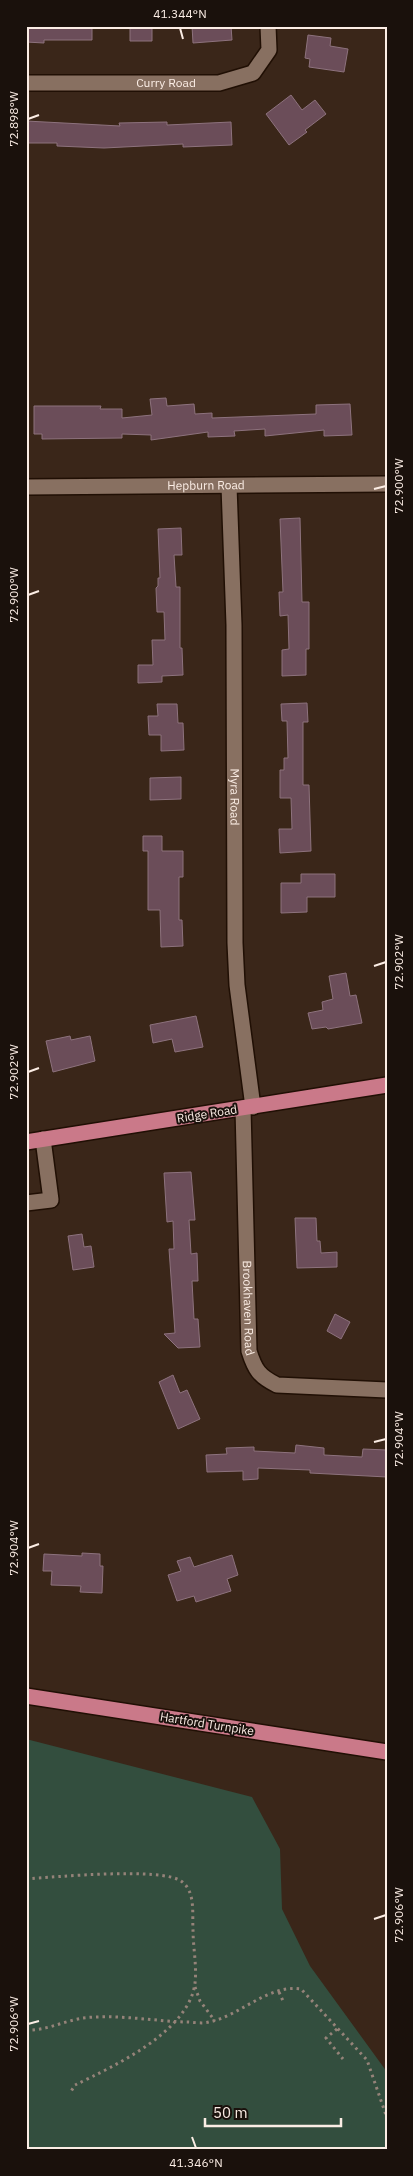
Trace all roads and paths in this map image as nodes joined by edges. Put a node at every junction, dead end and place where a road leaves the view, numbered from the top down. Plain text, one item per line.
1 (268, 26) edge
2 (26, 83) edge
3 (387, 484) edge
4 (229, 486) junction
5 (26, 487) edge
6 (387, 1085) edge
7 (248, 1107) junction
8 (43, 1139) junction
9 (26, 1142) edge
10 (26, 1203) edge
11 (387, 1390) edge
12 (26, 1696) edge
13 (387, 1752) edge
14 (26, 1879) edge
15 (194, 1986) junction
16 (279, 1992) junction
17 (283, 2001) dead end
18 (215, 2021) junction
19 (176, 2022) junction
20 (337, 2029) junction
21 (26, 2030) edge
22 (343, 2059) dead end
23 (70, 2093) dead end
24 (387, 2118) edge

1 - 2 street, Curry Road
3 - 4 street, Hepburn Road
4 - 5 street, Hepburn Road
4 - 7 street, Myra Road
6 - 7 main road, Ridge Road
7 - 8 main road, Ridge Road
7 - 11 street, Brookhaven Road
8 - 9 main road, Ridge Road
8 - 10 street
12 - 13 main road, Hartford Turnpike
14 - 15 path
15 - 18 path
15 - 19 path
16 - 17 path
16 - 18 path
16 - 20 path
18 - 19 path
19 - 21 path
19 - 23 path
20 - 22 path
20 - 24 path

